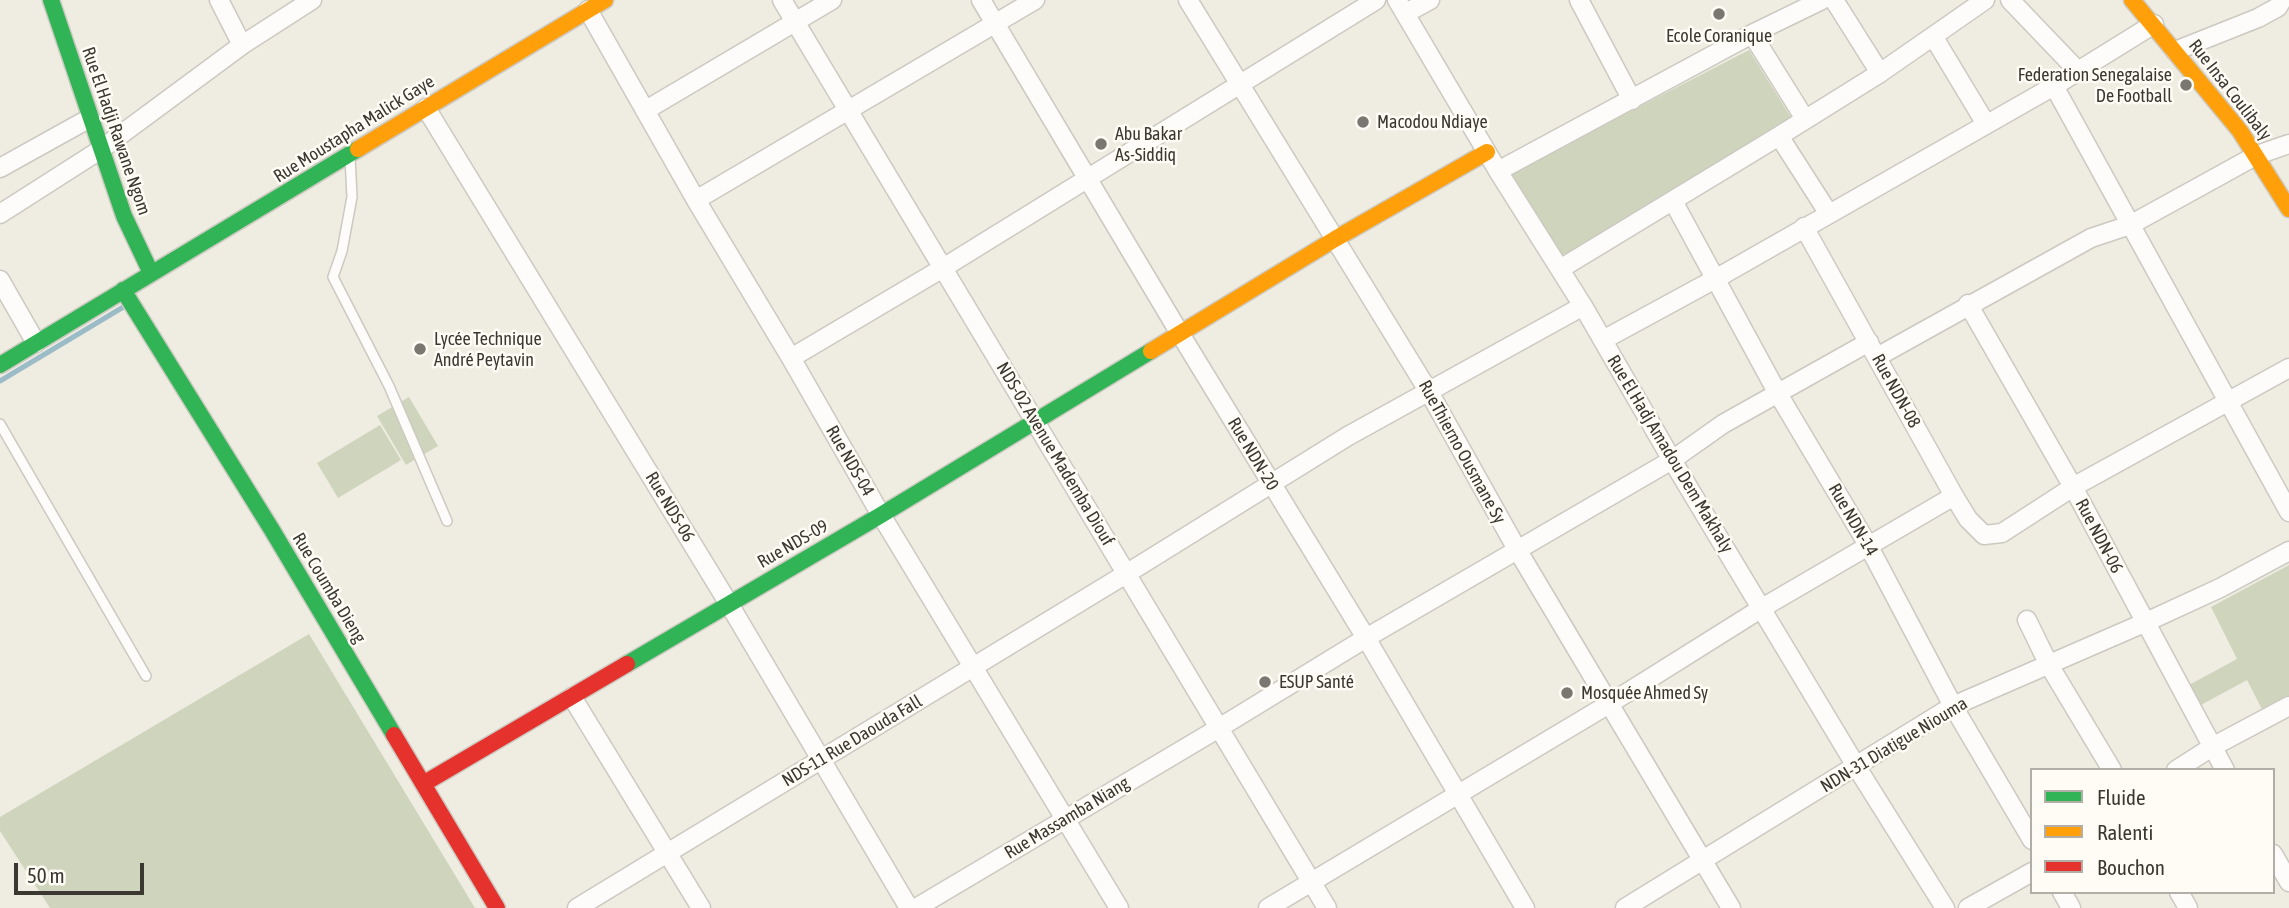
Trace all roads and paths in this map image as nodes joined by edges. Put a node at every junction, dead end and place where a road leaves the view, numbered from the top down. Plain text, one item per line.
1 (51, 0) edge
2 (219, 0) edge
3 (312, 0) edge
4 (605, 0) edge
5 (782, 0) edge
6 (832, 0) edge
7 (981, 0) edge
8 (1035, 0) edge
9 (1188, 0) edge
10 (1377, 0) edge
11 (1430, 0) edge
12 (1579, 0) edge
13 (1822, 0) edge
14 (1834, 0) edge
15 (1985, 0) edge
16 (2010, 0) edge
17 (2132, 0) edge
18 (2280, 4) edge
19 (1401, 7) edge
20 (588, 10) junction
21 (796, 23) junction
22 (2154, 24) junction
23 (996, 25) junction
24 (1752, 33) junction
25 (1933, 36) junction
26 (243, 45) junction
27 (2175, 51) junction
28 (2078, 71) junction
29 (1880, 73) junction
30 (1239, 85) junction
31 (2054, 86) junction
32 (1632, 100) junction
33 (426, 108) junction
34 (646, 110) junction
35 (849, 111) junction
36 (90, 118) junction
37 (1805, 119) junction
38 (1986, 124) junction
39 (1779, 136) junction
40 (2289, 144) edge
41 (100, 150) junction
42 (1487, 152) junction
43 (350, 155) junction
44 (2257, 155) junction
45 (0, 168) edge
46 (1498, 171) junction
47 (1088, 177) junction
48 (696, 200) junction
49 (1673, 201) junction
50 (2289, 209) edge
51 (0, 214) edge
52 (1829, 214) junction
53 (2130, 225) junction
54 (1804, 227) junction
55 (1335, 239) junction
56 (943, 268) junction
57 (1560, 269) junction
58 (151, 273) junction
59 (1717, 278) junction
60 (0, 280) edge
61 (123, 290) junction
62 (1968, 304) junction
63 (1583, 306) junction
64 (1179, 332) junction
65 (1603, 340) junction
66 (36, 343) junction
67 (1873, 350) junction
68 (792, 358) junction
69 (0, 365) edge
70 (2289, 368) edge
71 (1429, 392) junction
72 (1777, 392) junction
73 (2226, 402) junction
74 (1035, 422) junction
75 (0, 424) edge
76 (1672, 460) junction
77 (1272, 485) junction
78 (2073, 487) junction
79 (1954, 496) junction
80 (2289, 512) edge
81 (881, 515) junction
82 (447, 521) dead end
83 (1868, 545) junction
84 (1518, 551) junction
85 (2289, 551) edge
86 (1126, 574) junction
87 (729, 604) junction
88 (1762, 608) junction
89 (2027, 620) dead end
90 (2144, 623) junction
91 (1366, 638) junction
92 (2049, 665) junction
93 (972, 668) junction
94 (146, 676) dead end
95 (572, 697) junction
96 (1609, 704) junction
97 (1954, 706) junction
98 (2289, 706) edge
99 (1219, 728) junction
100 (2212, 747) junction
101 (820, 760) junction
102 (1856, 766) junction
103 (2111, 768) edge
104 (2179, 768) edge
105 (2224, 768) edge
106 (423, 784) junction
107 (1459, 795) junction
108 (1065, 818) junction
109 (2030, 837) edge
110 (669, 852) junction
111 (2275, 858) edge
112 (1703, 861) junction
113 (2030, 873) edge
114 (1311, 881) junction
115 (2289, 882) edge
116 (497, 908) edge
117 (577, 908) edge
118 (701, 908) edge
119 (909, 908) edge
120 (916, 908) edge
121 (1119, 908) edge
122 (1268, 908) edge
123 (1327, 908) edge
124 (1525, 908) edge
125 (1625, 908) edge
126 (1731, 908) edge
127 (1945, 908) edge
128 (1968, 908) edge

1 - 36 main road, Rue El Hadji Rawane Ngom
2 - 26 street
3 - 26 street
4 - 20 main road, Rue Moustapha Malick Gaye
5 - 21 street, NDS-02 Avenue Mademba Diouf
6 - 21 street
7 - 23 street, Rue NDN-20
8 - 23 street
9 - 30 street, RueThierno Ousmane Sy
10 - 30 street
11 - 19 street
12 - 32 street
13 - 24 street
14 - 29 street
15 - 25 street
16 - 28 street
17 - 22 main road, Rue Insa Coulibaly
18 - 27 street
19 - 42 street, Rue El Hadj Amadou Dem Makhaly
20 - 33 main road, Rue Moustapha Malick Gaye
20 - 34 street, Rue NDS-04
21 - 34 street
21 - 35 street, NDS-02 Avenue Mademba Diouf
22 - 27 main road, Rue Insa Coulibaly
22 - 28 street
23 - 35 street
23 - 47 street, Rue NDN-20
24 - 32 street
24 - 37 street
25 - 29 street
25 - 38 street
26 - 41 street
27 - 44 main road, Rue Insa Coulibaly
28 - 31 street
29 - 37 street
30 - 47 street
30 - 55 street, RueThierno Ousmane Sy
31 - 38 street
31 - 53 street
32 - 46 street
33 - 43 main road, Rue Moustapha Malick Gaye
33 - 87 street, Rue NDS-06
34 - 48 street, Rue NDS-04
35 - 48 street
35 - 56 street, NDS-02 Avenue Mademba Diouf
36 - 41 main road, Rue El Hadji Rawane Ngom
36 - 45 street
37 - 39 street
38 - 52 street
39 - 49 street
39 - 52 street
40 - 44 street, Rue Massamba Niang
41 - 51 street
41 - 58 main road, Rue El Hadji Rawane Ngom
42 - 46 street, Rue El Hadj Amadou Dem Makhaly
42 - 55 main road, Rue NDS-09
43 - 58 main road, Rue Moustapha Malick Gaye
43 - 82 lane
44 - 50 main road, Rue Insa Coulibaly
44 - 53 street, Rue Massamba Niang
46 - 57 street, Rue El Hadj Amadou Dem Makhaly
47 - 56 street
47 - 64 street, Rue NDN-20
48 - 68 street, Rue NDS-04
49 - 57 street
49 - 59 street, Rue NDN-14
52 - 54 street
53 - 62 street, Rue Massamba Niang
53 - 73 street
54 - 59 street
54 - 67 street, Rue NDN-08
55 - 64 main road, Rue NDS-09
55 - 71 street, RueThierno Ousmane Sy
56 - 68 street
56 - 74 street, NDS-02 Avenue Mademba Diouf
57 - 63 street, Rue El Hadj Amadou Dem Makhaly
58 - 61 main road, Rue Moustapha Malick Gaye
59 - 65 street
59 - 72 street, Rue NDN-14
60 - 66 street
61 - 66 main road, Rue Moustapha Malick Gaye
61 - 106 main road, Rue Coumba Dieng
62 - 67 street, Rue Massamba Niang
62 - 78 street, Rue NDN-06
63 - 65 street, Rue El Hadj Amadou Dem Makhaly
63 - 71 street, NDS-11 Rue Daouda Fall
64 - 74 main road, Rue NDS-09
64 - 77 street, Rue NDN-20
65 - 76 street, Rue El Hadj Amadou Dem Makhaly
66 - 69 main road, Rue Moustapha Malick Gaye
67 - 72 street, Rue Massamba Niang
67 - 79 street, Rue NDN-08
68 - 81 street, Rue NDS-04
70 - 73 street
71 - 77 street, NDS-11 Rue Daouda Fall
71 - 84 street, RueThierno Ousmane Sy
72 - 76 street, Rue Massamba Niang
72 - 83 street, Rue NDN-14
73 - 78 street
73 - 80 street
74 - 81 main road, Rue NDS-09
74 - 86 street, NDS-02 Avenue Mademba Diouf
75 - 94 lane
76 - 84 street, Rue Massamba Niang
76 - 88 street, Rue El Hadj Amadou Dem Makhaly
77 - 86 street, NDS-11 Rue Daouda Fall
77 - 91 street, Rue NDN-20
78 - 79 street, Rue NDN-08
78 - 90 street, Rue NDN-06
79 - 83 street
81 - 87 main road, Rue NDS-09
81 - 93 street, Rue NDS-04
83 - 88 street
83 - 97 street, Rue NDN-14
84 - 91 street, Rue Massamba Niang
84 - 96 street, RueThierno Ousmane Sy
85 - 90 street, NDN-31 Diatigue Niouma
86 - 93 street, NDS-11 Rue Daouda Fall
86 - 99 street, NDS-02 Avenue Mademba Diouf
87 - 95 main road, Rue NDS-09
87 - 101 street, Rue NDS-06
88 - 96 street
88 - 102 street, Rue El Hadj Amadou Dem Makhaly
89 - 92 street
90 - 92 street, NDN-31 Diatigue Niouma
90 - 100 street, Rue NDN-06
91 - 99 street, Rue Massamba Niang
91 - 107 street, Rue NDN-20
92 - 97 street, NDN-31 Diatigue Niouma
92 - 103 street
93 - 101 street, NDS-11 Rue Daouda Fall
93 - 108 street, Rue NDS-04
95 - 106 main road, Rue NDS-09
95 - 110 street
96 - 107 street
96 - 112 street, RueThierno Ousmane Sy
97 - 102 street, NDN-31 Diatigue Niouma
97 - 109 street, Rue NDN-14
98 - 100 street
99 - 108 street, Rue Massamba Niang
99 - 114 street, NDS-02 Avenue Mademba Diouf
100 - 104 street
100 - 105 street, Rue NDN-06
101 - 110 street, NDS-11 Rue Daouda Fall
101 - 119 street, Rue NDS-06
102 - 112 street, NDN-31 Diatigue Niouma
102 - 127 street, Rue El Hadj Amadou Dem Makhaly
106 - 116 main road, Rue Coumba Dieng
107 - 114 street
107 - 124 street, Rue NDN-20
108 - 120 street, Rue Massamba Niang
108 - 121 street, Rue NDS-04
110 - 117 street, NDS-11 Rue Daouda Fall
110 - 118 street
111 - 115 street
112 - 125 street, NDN-31 Diatigue Niouma
112 - 126 street, RueThierno Ousmane Sy
113 - 128 street
114 - 122 street
114 - 123 street, NDS-02 Avenue Mademba Diouf

